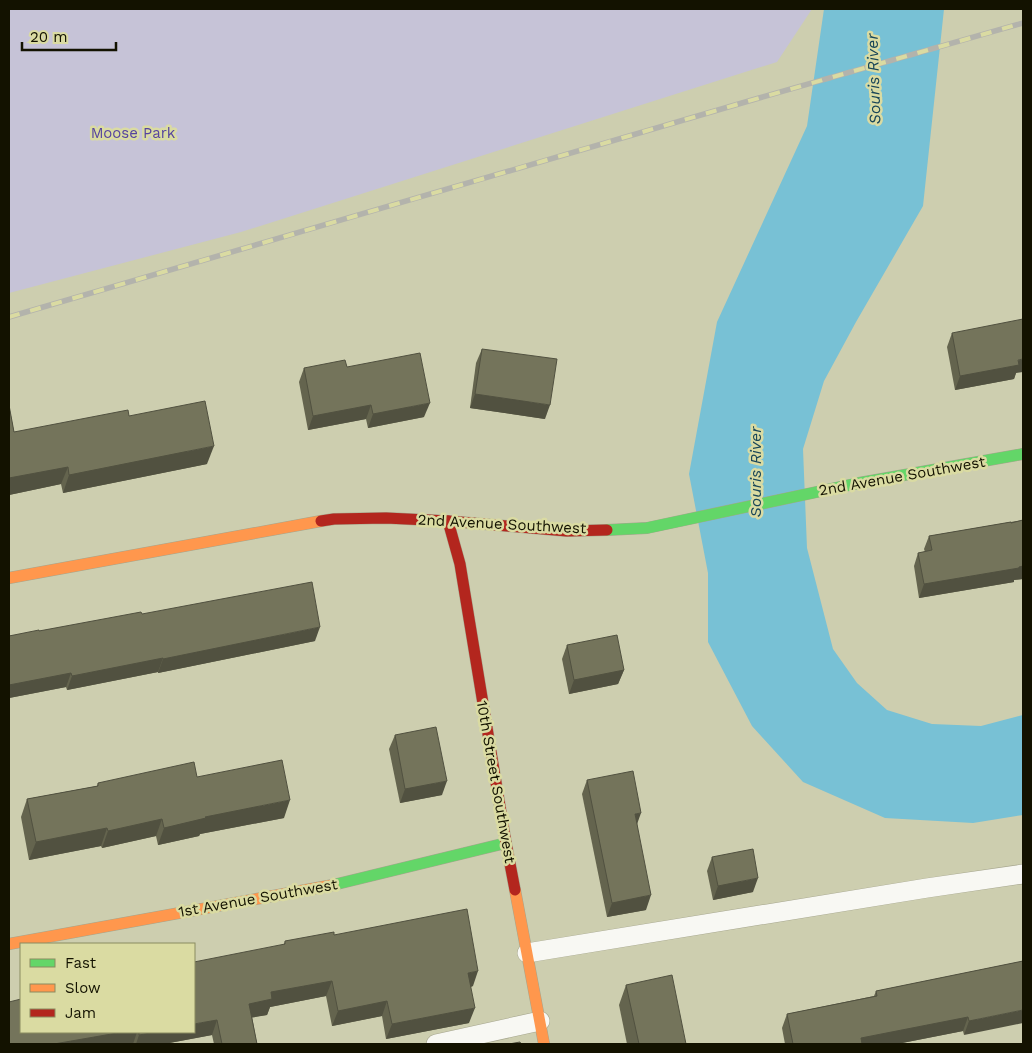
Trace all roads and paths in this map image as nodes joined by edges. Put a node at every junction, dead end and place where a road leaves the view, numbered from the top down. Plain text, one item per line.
1 (1023, 454) edge
2 (448, 521) junction
3 (9, 578) edge
4 (506, 843) junction
5 (1023, 874) edge
6 (9, 944) edge
7 (527, 953) junction
8 (540, 1021) junction
9 (436, 1044) edge
10 (544, 1044) edge

1 - 2 street, 2nd Avenue Southwest
2 - 3 street, 2nd Avenue Southwest
2 - 4 street, 10th Street Southwest
4 - 6 street, 1st Avenue Southwest
4 - 7 street, 10th Street Southwest
5 - 7 lane
7 - 8 street, 10th Street Southwest
8 - 9 lane
8 - 10 street, 10th Street Southwest

